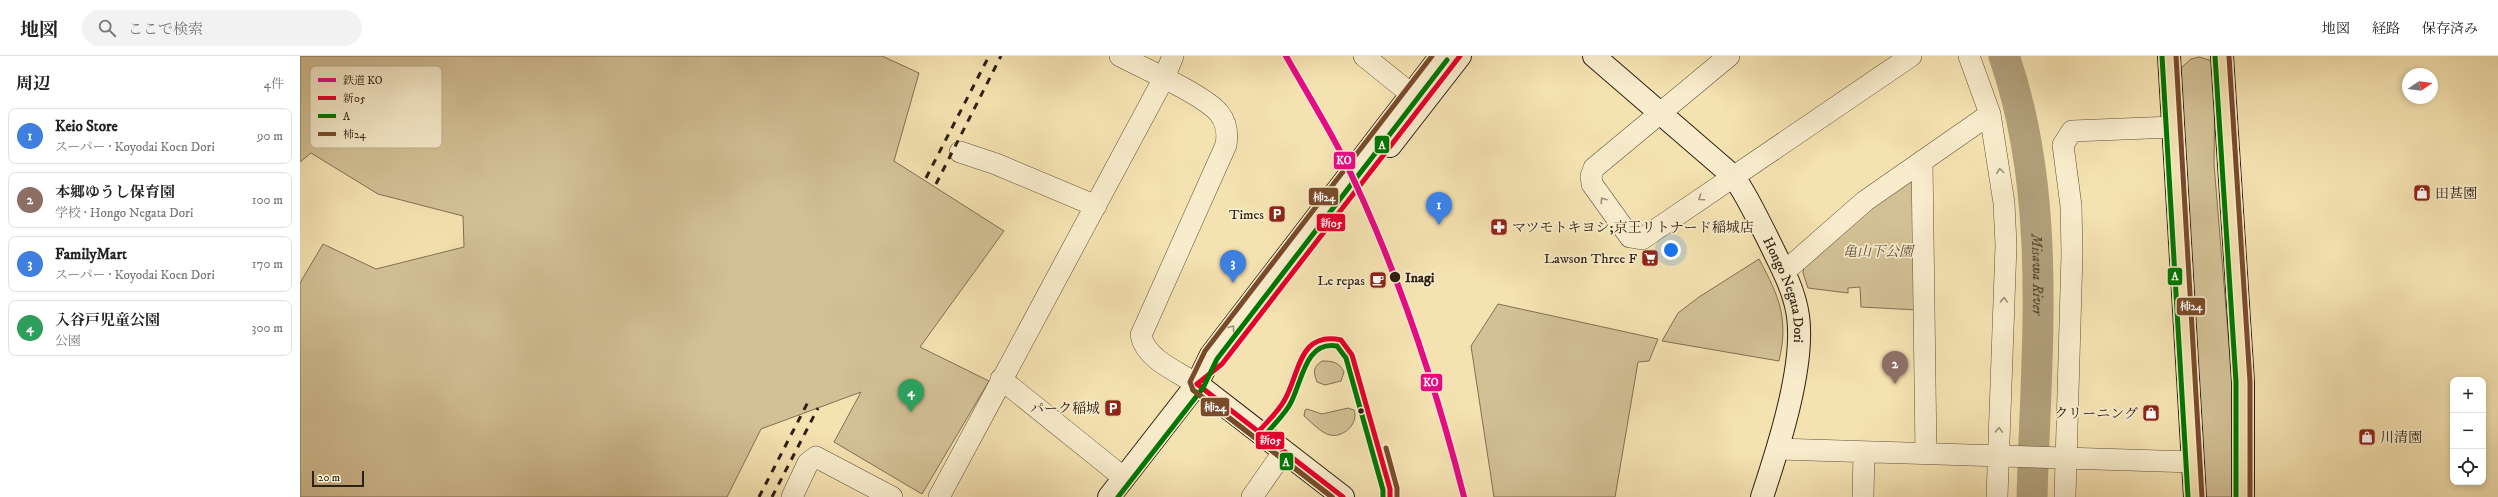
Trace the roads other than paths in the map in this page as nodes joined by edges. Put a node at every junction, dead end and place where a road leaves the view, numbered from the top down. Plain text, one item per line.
1 (1120, 56) edge
2 (1173, 56) edge
3 (1364, 56) edge
4 (1441, 56) edge
5 (1460, 56) edge
6 (1594, 56) edge
7 (1729, 56) edge
8 (1911, 56) edge
9 (1970, 56) edge
10 (2169, 56) edge
11 (2181, 56) edge
12 (2220, 59) edge
13 (1164, 78) junction
14 (2170, 85) junction
15 (1410, 94) junction
16 (1660, 113) junction
17 (1990, 114) junction
18 (2173, 127) junction
19 (1391, 132) junction
20 (960, 152) dead end
21 (1922, 161) junction
22 (1733, 176) junction
23 (1096, 206) junction
24 (1784, 272) junction
25 (1001, 379) junction
26 (1197, 384) junction
27 (1778, 449) junction
28 (1284, 451) junction
29 (1864, 452) junction
30 (1926, 454) junction
31 (2006, 456) junction
32 (2060, 458) junction
33 (2193, 462) junction
34 (1124, 478) junction
35 (792, 497) edge
36 (892, 497) edge
37 (939, 497) edge
38 (1109, 497) edge
39 (1252, 497) edge
40 (1343, 497) edge
41 (1762, 497) edge
42 (1863, 497) edge
43 (1997, 497) edge
44 (2065, 497) edge
45 (2195, 497) edge
46 (2243, 497) edge

1 - 13 street
2 - 13 street
3 - 15 street
4 - 15 street
5 - 19 street
6 - 16 street, Hongo Negata Dori
7 - 16 street
8 - 22 street
9 - 17 street
10 - 14 main road
11 - 14 main road
12 - 46 main road
13 - 23 street
13 - 26 street
14 - 18 main road
15 - 19 street
16 - 22 street, Hongo Negata Dori
22 -> 16 street
17 - 21 street
31 -> 17 street
18 - 32 street
18 - 33 main road
19 - 26 street
20 - 23 street
21 - 24 street
21 - 30 street
22 - 24 street, Hongo Negata Dori
23 - 25 street
24 - 27 street, Hongo Negata Dori
25 - 34 street
25 - 37 street
26 - 28 street
26 - 34 street
27 - 29 street
27 - 41 street, Hongo Negata Dori
28 - 39 street
28 - 40 street
29 - 30 street
29 - 42 street
30 - 31 street
31 - 32 street
31 - 43 street
32 - 33 street
32 - 44 street
33 - 45 main road
34 - 38 street
35 - 36 street

